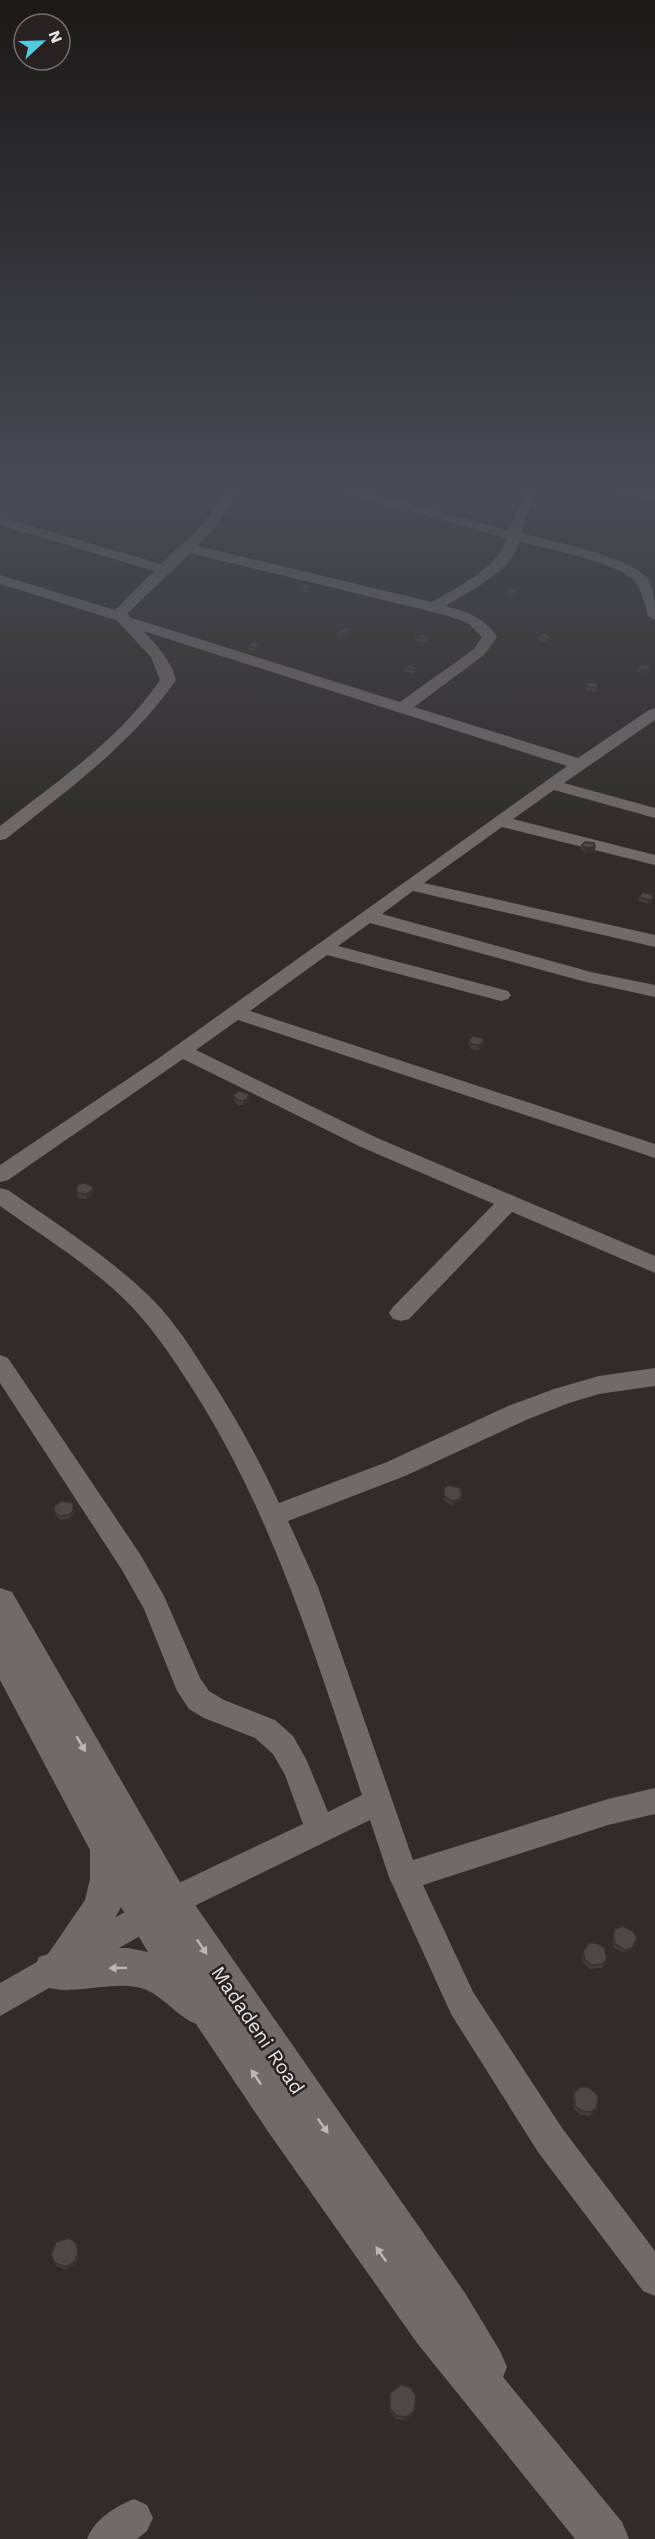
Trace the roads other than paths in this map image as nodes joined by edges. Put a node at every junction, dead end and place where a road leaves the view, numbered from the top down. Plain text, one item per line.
1 (83, 605) edge
2 (127, 605) edge
3 (428, 605) edge
4 (437, 605) edge
5 (434, 607) junction
6 (122, 618) junction
7 (403, 706) junction
8 (655, 713) edge
9 (579, 764) junction
10 (550, 784) junction
11 (655, 813) edge
12 (500, 821) junction
13 (0, 835) edge
14 (655, 860) edge
15 (409, 885) junction
16 (367, 916) junction
17 (655, 941) edge
18 (323, 948) junction
19 (655, 991) edge
20 (501, 995) dead end
21 (235, 1012) junction
22 (181, 1050) junction
23 (655, 1151) edge
24 (0, 1175) edge
25 (0, 1195) edge
26 (509, 1202) junction
27 (655, 1265) edge
28 (401, 1313) dead end
29 (0, 1364) edge
30 (655, 1377) edge
31 (273, 1516) junction
32 (0, 1602) edge
33 (0, 1647) edge
34 (655, 1801) edge
35 (378, 1802) junction
36 (320, 1830) junction
37 (109, 1848) junction
38 (404, 1877) junction
39 (159, 1909) junction
40 (58, 1968) junction
41 (0, 2000) edge
42 (220, 2025) junction
43 (655, 2279) edge
44 (532, 2449) junction
45 (605, 2539) edge

1 - 6 street
2 - 6 street
3 - 5 street
4 - 5 street
5 - 7 street
6 - 7 street
6 - 13 street
7 - 9 street
8 - 9 street
9 - 10 street
10 - 11 street
10 - 12 street
12 - 14 street
12 - 15 street
15 - 16 street
15 - 17 street
16 - 18 street
16 - 19 street
18 - 20 street
18 - 21 street
21 - 22 street
21 - 23 street
22 - 24 street
22 - 26 street
25 - 31 street
26 - 27 street
26 - 28 street
29 - 36 street
30 - 31 street
31 - 35 street
32 -> 39 street, Madadeni Road
33 - 37 street, Madadeni Road
34 - 38 street
35 - 36 street
35 - 38 street
36 - 39 street
37 - 39 street, Madadeni Road
37 - 40 street
38 - 43 street
39 - 40 street
39 - 42 street, Madadeni Road
39 -> 44 street, Madadeni Road
40 - 41 street
42 -> 40 street
44 -> 42 street, Madadeni Road
44 - 45 street, Madadeni Road

